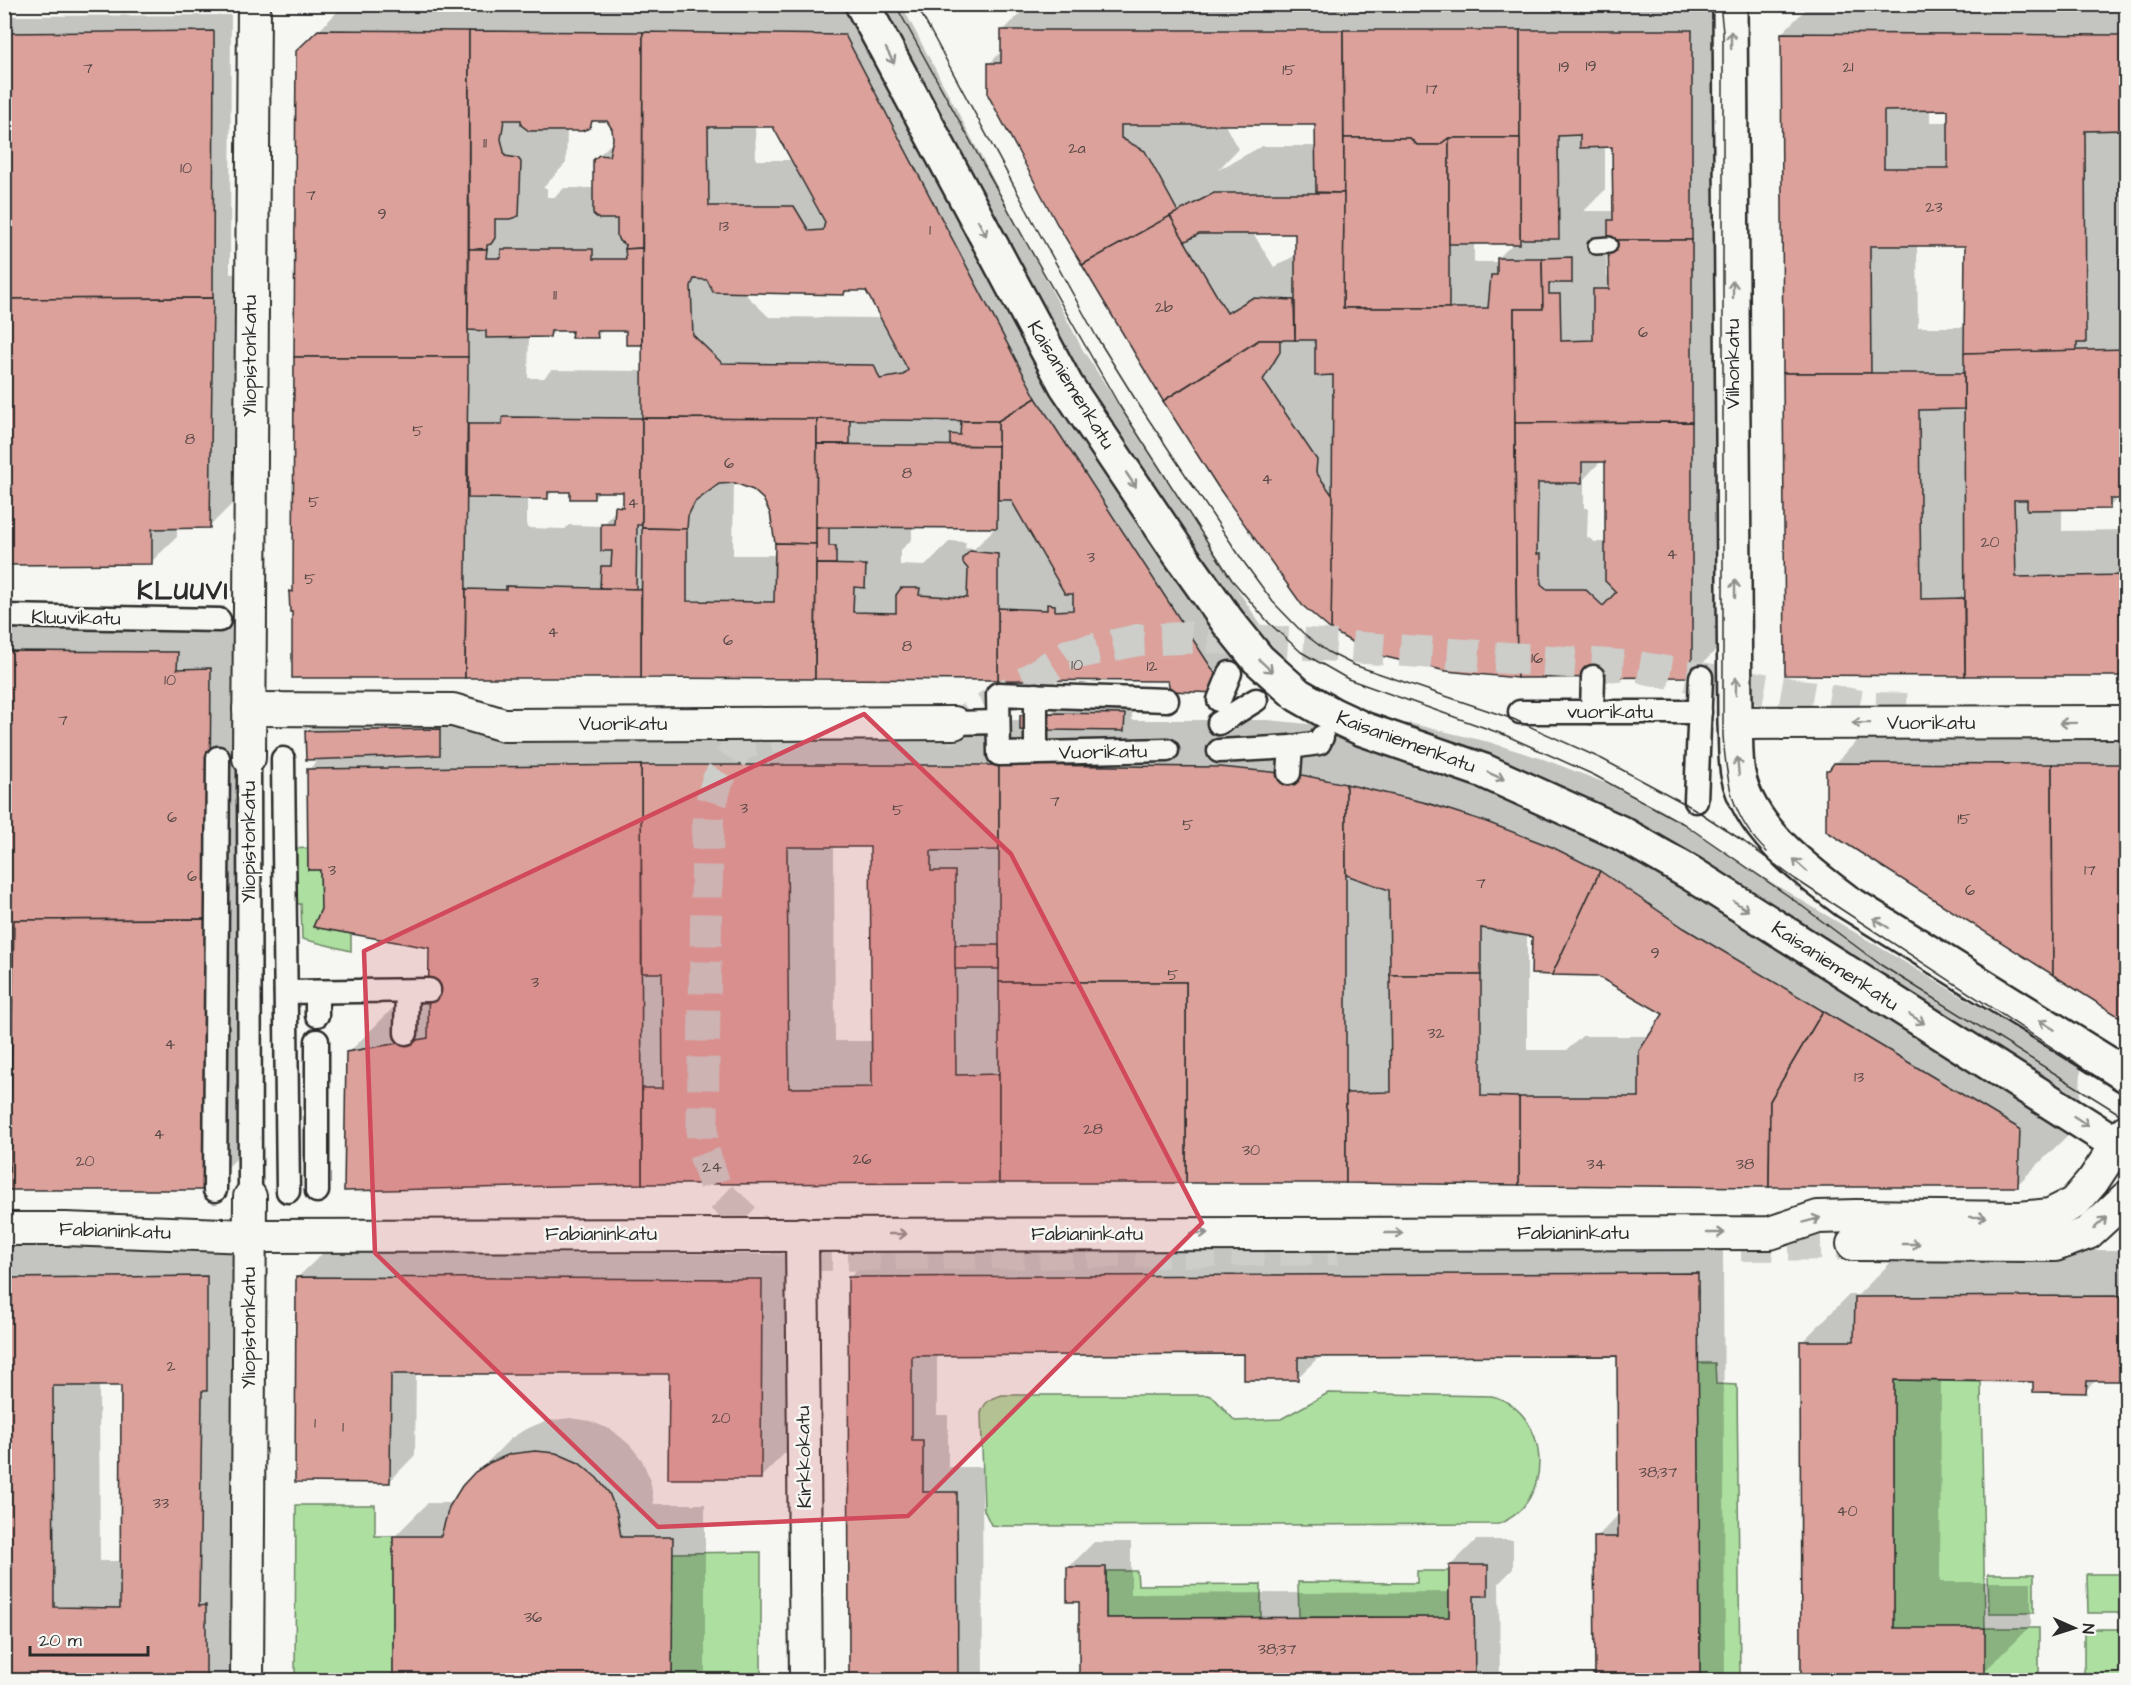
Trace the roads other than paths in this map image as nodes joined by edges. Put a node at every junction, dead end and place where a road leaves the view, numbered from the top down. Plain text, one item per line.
1 (254, 4) edge
2 (862, 4) edge
3 (1730, 4) edge
4 (4, 616) edge
5 (219, 620) dead end
6 (1230, 673) dead end
7 (1701, 676) dead end
8 (1593, 677) dead end
9 (1036, 695) junction
10 (1256, 699) dead end
11 (1167, 700) dead end
12 (1219, 700) dead end
13 (249, 709) junction
14 (1520, 712) dead end
15 (1592, 712) junction
16 (1700, 712) junction
17 (998, 722) junction
18 (2127, 722) edge
19 (954, 723) joint
20 (1219, 723) dead end
21 (1735, 723) junction
22 (1322, 737) dead end
23 (1291, 747) junction
24 (1167, 750) dead end
25 (1219, 751) dead end
26 (1036, 753) junction
27 (218, 758) dead end
28 (249, 758) joint
29 (283, 759) dead end
30 (1289, 773) dead end
31 (1696, 801) dead end
32 (286, 992) junction
33 (316, 992) junction
34 (317, 1016) dead end
35 (406, 1033) dead end
36 (317, 1041) dead end
37 (2127, 1075) edge
38 (2124, 1142) edge
39 (215, 1190) dead end
40 (288, 1191) dead end
41 (317, 1191) dead end
42 (250, 1197) joint
43 (2127, 1198) edge
44 (4, 1229) edge
45 (802, 1234) junction
46 (249, 1236) junction
47 (1853, 1244) tunnel mouth
48 (247, 1680) edge
49 (806, 1680) edge

1 - 13 street, Yliopistonkatu
2 -> 38 main road, Kaisaniemenkatu
21 -> 3 main road, Vilhonkatu
4 - 5 street, Kluuvikatu
6 - 12 street
7 - 16 street
8 - 15 street
9 - 11 street, Vuorikatu
9 - 17 street, Vuorikatu
9 - 26 street
10 - 20 street
13 - 19 street, Vuorikatu
13 - 28 street, Yliopistonkatu
14 - 15 street, vuorikatu
15 - 16 street, vuorikatu
16 - 31 street
17 - 19 street, Vuorikatu
17 - 26 street, Vuorikatu
18 -> 21 street, Vuorikatu
37 -> 21 main road
22 - 23 street
23 - 25 street
23 - 30 street
24 - 26 street, Vuorikatu
27 - 39 street
28 - 42 street, Yliopistonkatu
29 - 32 street
32 - 33 street
32 - 40 street
33 - 34 street
33 - 35 street
36 - 41 street
45 -> 38 street, Fabianinkatu
42 - 46 street, Yliopistonkatu
47 -> 43 street
44 - 46 street, Fabianinkatu
45 - 46 street, Fabianinkatu
45 - 49 street, Kirkkokatu
46 - 48 street, Yliopistonkatu

